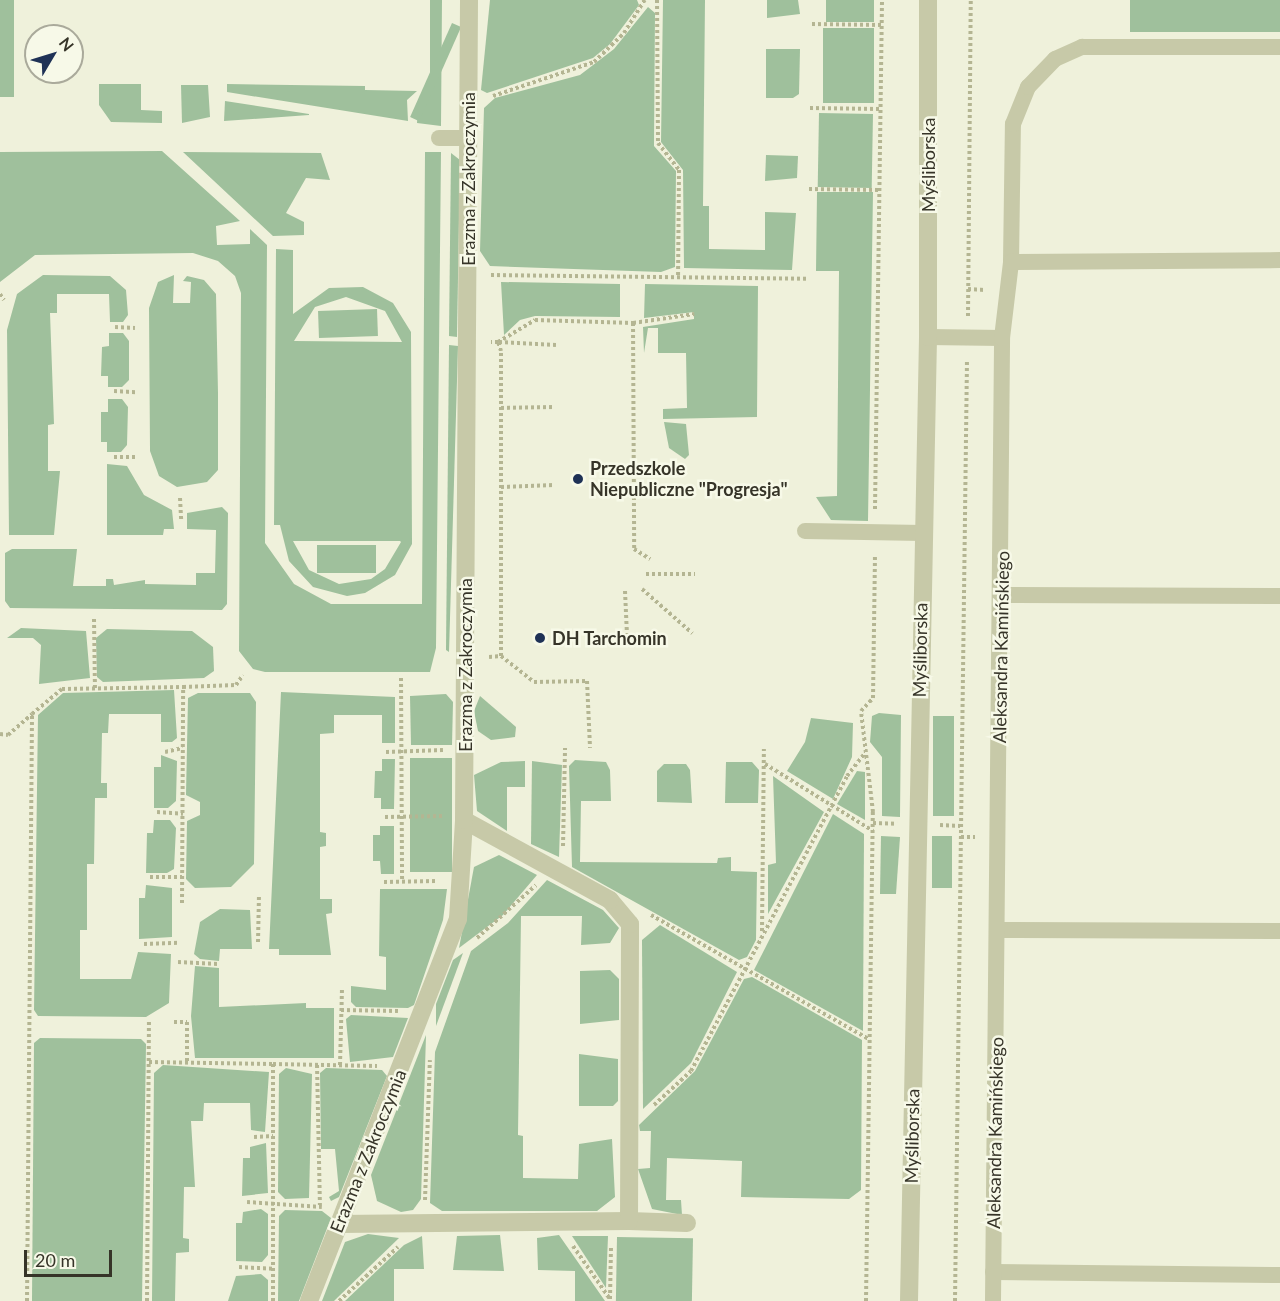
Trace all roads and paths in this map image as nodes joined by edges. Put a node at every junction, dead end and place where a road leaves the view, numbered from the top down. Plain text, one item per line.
1 (469, 0) edge
2 (645, 0) edge
3 (657, 0) edge
4 (882, 0) edge
5 (927, 0) edge
6 (970, 0) edge
7 (812, 24) dead end
8 (882, 25) junction
9 (1280, 47) edge
10 (487, 99) dead end
11 (810, 108) dead end
12 (880, 109) junction
13 (439, 138) dead end
14 (469, 138) junction
15 (809, 189) dead end
16 (879, 190) junction
17 (1280, 260) edge
18 (1011, 262) junction
19 (467, 275) junction
20 (678, 278) junction
21 (808, 279) dead end
22 (968, 289) junction
23 (976, 289) dead end
24 (0, 294) edge
25 (4, 300) dead end
26 (694, 314) dead end
27 (633, 323) junction
28 (115, 327) dead end
29 (135, 328) dead end
30 (928, 337) junction
31 (967, 338) junction
32 (1002, 339) junction
33 (467, 340) junction
34 (498, 342) junction
35 (556, 345) dead end
36 (114, 392) dead end
37 (136, 392) dead end
38 (555, 407) dead end
39 (501, 408) junction
40 (114, 457) dead end
41 (138, 458) dead end
42 (554, 485) dead end
43 (501, 488) junction
44 (180, 498) dead end
45 (181, 520) dead end
46 (805, 531) dead end
47 (875, 532) junction
48 (922, 533) junction
49 (650, 559) dead end
50 (646, 574) dead end
51 (695, 574) dead end
52 (642, 589) dead end
53 (625, 591) dead end
54 (1002, 595) junction
55 (1280, 596) edge
56 (94, 619) dead end
57 (692, 633) dead end
58 (627, 634) dead end
59 (501, 656) junction
60 (464, 658) junction
61 (243, 675) dead end
62 (401, 678) dead end
63 (183, 687) junction
64 (95, 688) junction
65 (32, 714) junction
66 (0, 734) edge
67 (183, 748) junction
68 (464, 748) junction
69 (564, 748) dead end
70 (590, 748) dead end
71 (764, 749) dead end
72 (401, 750) junction
73 (165, 752) dead end
74 (386, 752) dead end
75 (865, 752) junction
76 (764, 764) junction
77 (831, 806) junction
78 (157, 812) dead end
79 (183, 814) junction
80 (402, 816) junction
81 (385, 817) dead end
82 (464, 820) junction
83 (873, 831) junction
84 (961, 837) junction
85 (972, 837) dead end
86 (556, 872) junction
87 (150, 877) dead end
88 (182, 877) junction
89 (460, 880) junction
90 (384, 882) dead end
91 (402, 882) junction
92 (259, 895) dead end
93 (610, 900) junction
94 (182, 903) dead end
95 (997, 930) junction
96 (1280, 931) edge
97 (762, 934) junction
98 (258, 942) dead end
99 (179, 943) dead end
100 (144, 944) dead end
101 (178, 962) dead end
102 (442, 962) junction
103 (218, 964) dead end
104 (744, 968) junction
105 (342, 990) dead end
106 (341, 1010) junction
107 (423, 1011) junction
108 (149, 1022) dead end
109 (174, 1022) dead end
110 (870, 1040) junction
111 (432, 1050) dead end
112 (149, 1062) junction
113 (187, 1062) junction
114 (273, 1064) junction
115 (317, 1065) junction
116 (340, 1065) junction
117 (402, 1066) junction
118 (628, 1129) junction
119 (273, 1136) junction
120 (254, 1137) dead end
121 (247, 1202) dead end
122 (273, 1204) junction
123 (320, 1207) junction
124 (341, 1218) junction
125 (620, 1221) junction
126 (424, 1222) junction
127 (558, 1223) junction
128 (687, 1223) dead end
129 (239, 1268) dead end
130 (273, 1269) junction
131 (993, 1272) junction
132 (1280, 1275) edge
133 (610, 1300) edge
134 (27, 1301) edge
135 (147, 1301) edge
136 (273, 1301) edge
137 (309, 1301) edge
138 (339, 1301) edge
139 (866, 1301) edge
140 (909, 1301) edge
141 (955, 1301) edge
142 (993, 1301) edge

1 - 14 street, Erazma z Zakroczymia
2 - 10 path
3 - 20 path
4 - 8 path
5 - 30 street, Myśliborska
6 - 22 path
7 - 8 path
8 - 12 path
9 - 18 lane, Aleksandra Kamińskiego
11 - 12 path
12 - 16 path
13 - 14 lane
14 - 19 street, Erazma z Zakroczymia
15 - 16 path
16 - 47 path
17 - 18 lane
18 - 32 lane, Aleksandra Kamińskiego
19 - 20 path
19 - 33 street, Erazma z Zakroczymia
20 - 21 path
22 - 23 path
22 - 31 path
24 - 25 path
26 - 27 path
27 - 34 path
27 - 49 path
28 - 29 path
30 - 31 lane
30 - 48 street, Myśliborska
31 - 32 lane
31 - 84 path
32 - 54 lane, Aleksandra Kamińskiego
33 - 34 path
33 - 60 street, Erazma z Zakroczymia
34 - 35 path
34 - 39 path
36 - 37 path
38 - 39 path
39 - 43 path
40 - 41 path
42 - 43 path
43 - 59 path
44 - 45 path
46 - 47 lane
47 - 48 lane
47 - 75 path
48 - 140 street, Myśliborska
50 - 51 path
52 - 57 path
53 - 58 path
54 - 55 lane
54 - 95 lane, Aleksandra Kamińskiego
56 - 64 path
59 - 60 path
59 - 70 path
60 - 68 street, Erazma z Zakroczymia
61 - 63 path
62 - 72 path
63 - 64 path
63 - 67 path
64 - 65 path
65 - 66 path
65 - 134 path
67 - 73 path
67 - 79 path
68 - 72 path
68 - 82 street, Erazma z Zakroczymia
69 - 86 path
71 - 76 path
72 - 74 path
72 - 80 path
75 - 77 path
75 - 83 path
76 - 77 path
76 - 97 path
77 - 83 path
77 - 97 path
78 - 79 path
79 - 88 path
80 - 81 path
80 - 82 path
80 - 91 path
82 - 86 street
82 - 89 street, Erazma z Zakroczymia
83 - 110 path
84 - 85 path
84 - 141 path
86 - 93 street
86 - 102 path
87 - 88 path
88 - 94 path
89 - 91 path
89 - 102 street, Erazma z Zakroczymia
90 - 91 path
92 - 98 path
93 - 104 path
93 - 118 street
95 - 96 lane
95 - 131 lane, Aleksandra Kamińskiego
97 - 104 path
99 - 100 path
101 - 103 path
102 - 107 street, Erazma z Zakroczymia
104 - 110 path
104 - 118 path
105 - 106 path
106 - 107 path
106 - 116 path
107 - 117 street, Erazma z Zakroczymia
108 - 112 path
109 - 113 path
110 - 139 path
111 - 126 path
112 - 113 path
112 - 135 path
113 - 114 path
114 - 115 path
114 - 119 path
115 - 116 path
115 - 123 path
116 - 117 path
117 - 124 street, Erazma z Zakroczymia
118 - 125 street
119 - 120 path
119 - 122 path
121 - 122 path
122 - 123 path
122 - 130 path
123 - 124 path
124 - 126 street
124 - 137 street, Erazma z Zakroczymia
125 - 127 street
125 - 128 street
125 - 133 path
126 - 127 street
126 - 138 path
127 - 133 path
129 - 130 path
130 - 136 path
131 - 132 lane
131 - 142 lane, Aleksandra Kamińskiego

